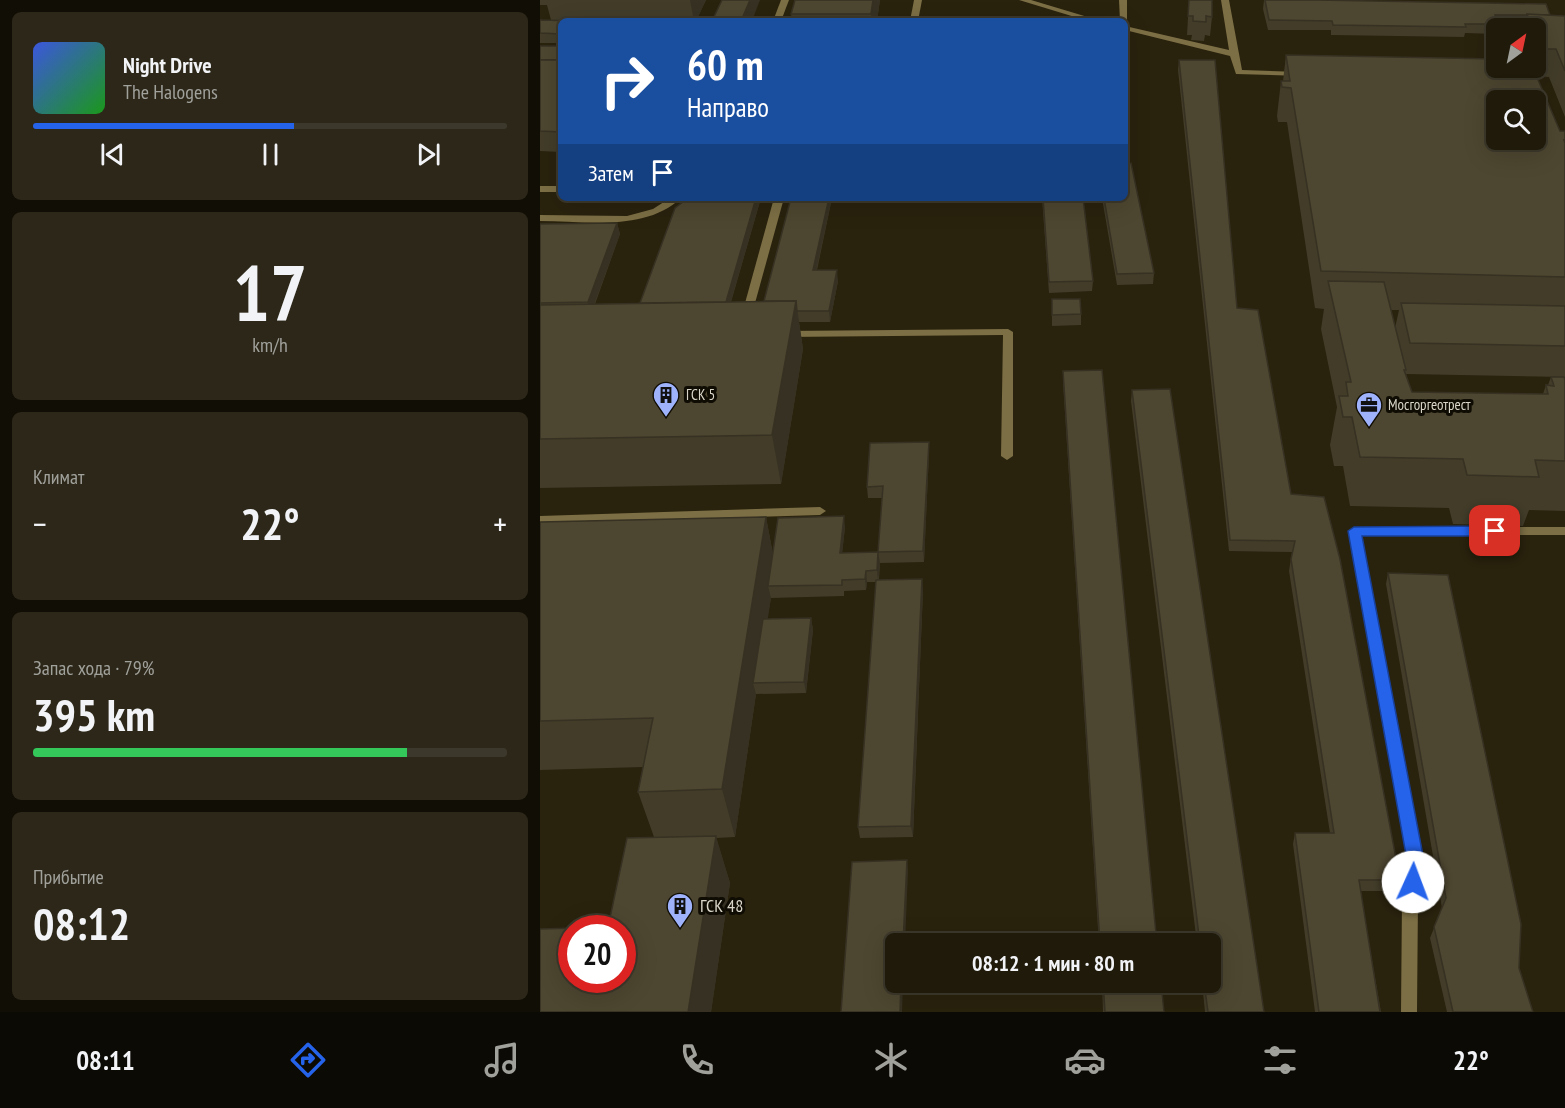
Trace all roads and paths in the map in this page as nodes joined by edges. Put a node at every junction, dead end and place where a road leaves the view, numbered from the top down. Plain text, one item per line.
1 (785, 0) edge
2 (918, 0) edge
3 (1023, 0) edge
4 (1123, 0) edge
5 (1225, 0) edge
6 (778, 18) edge
7 (915, 18) edge
8 (1086, 18) edge
9 (1124, 18) edge
10 (1128, 29) edge
11 (1234, 54) junction
12 (1309, 74) edge
13 (540, 189) edge
14 (558, 189) edge
15 (671, 201) edge
16 (778, 201) edge
17 (540, 219) edge
18 (747, 314) edge
19 (774, 334) edge
20 (1007, 456) dead end
21 (820, 511) dead end
22 (540, 520) edge
23 (1565, 531) edge
24 (1409, 1012) edge

1 - 6 lane
2 - 7 lane
3 - 8 lane
4 - 9 lane
5 - 11 lane
10 - 11 lane
11 - 12 lane
13 - 14 lane
15 - 17 lane
16 - 18 lane
19 - 20 lane
21 - 22 lane
23 - 24 lane

